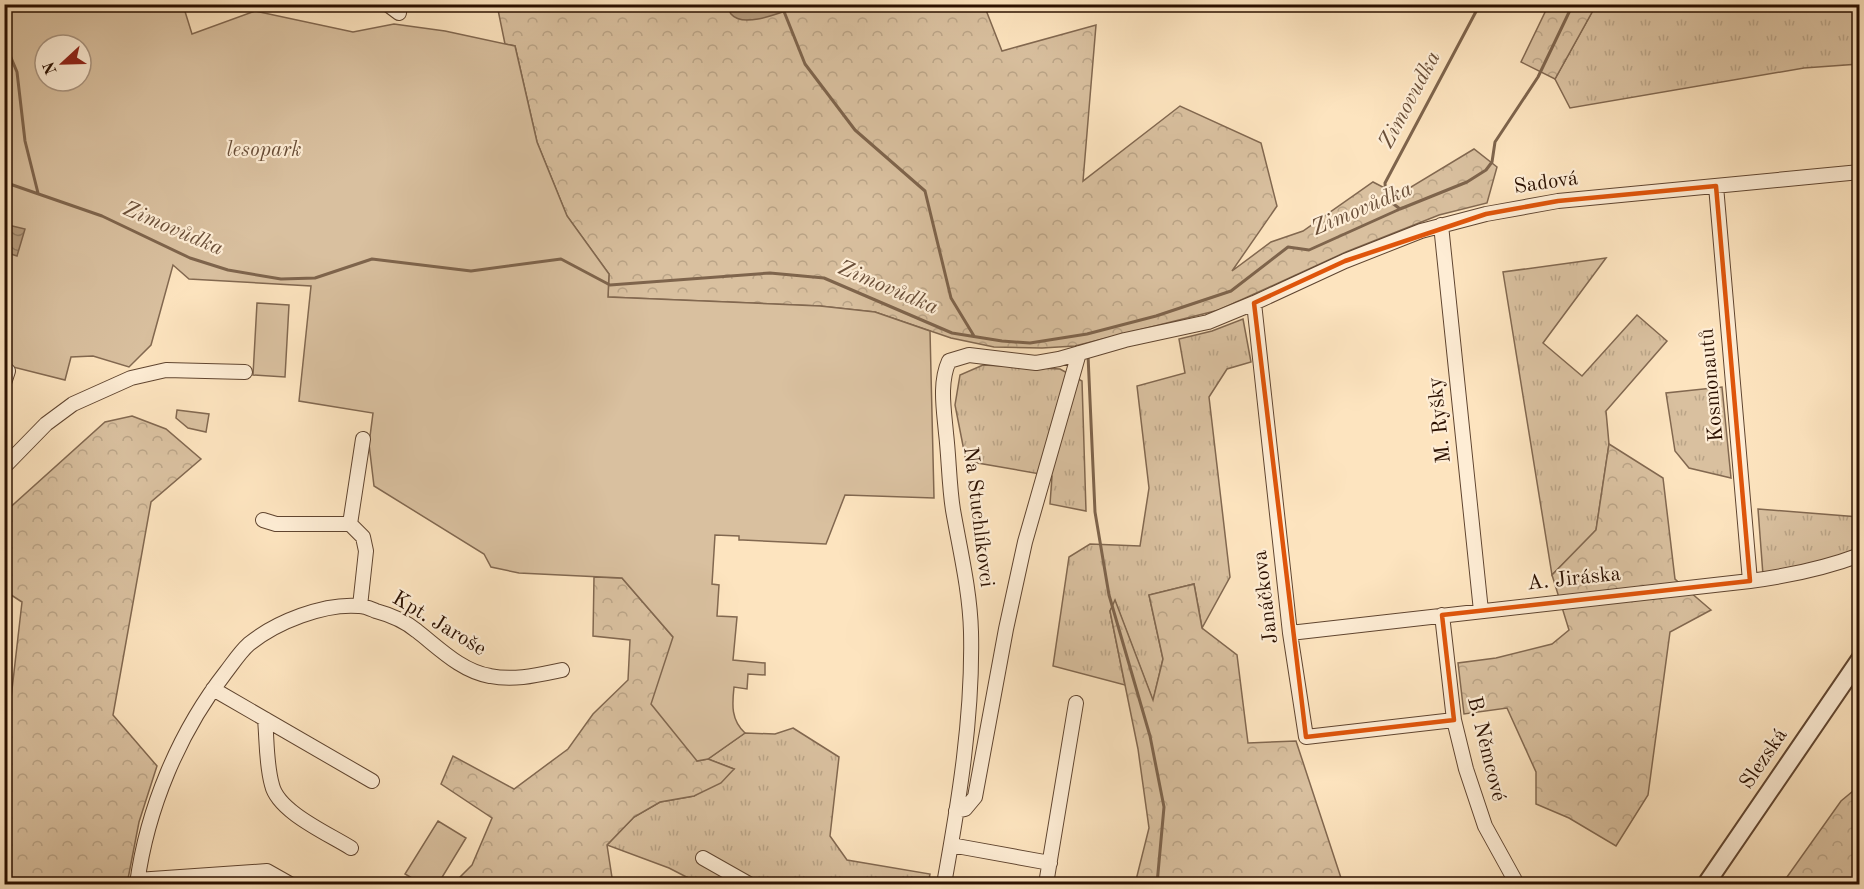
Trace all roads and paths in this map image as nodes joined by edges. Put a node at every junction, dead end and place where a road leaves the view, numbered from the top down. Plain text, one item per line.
1 (387, 4) edge
2 (399, 13) dead end
3 (1860, 172) edge
4 (1716, 186) junction
5 (1441, 225) junction
6 (1254, 303) junction
7 (1079, 353) junction
8 (245, 372) dead end
9 (363, 440) dead end
10 (4, 447) edge
11 (8, 463) edge
12 (263, 520) dead end
13 (350, 524) junction
14 (1860, 555) edge
15 (1750, 581) junction
16 (360, 606) junction
17 (1481, 610) junction
18 (1442, 615) junction
19 (1290, 633) junction
20 (1860, 659) edge
21 (562, 670) dead end
22 (213, 689) junction
23 (1076, 703) dead end
24 (265, 719) junction
25 (1454, 720) junction
26 (372, 781) dead end
27 (956, 812) junction
28 (951, 845) junction
29 (351, 848) dead end
30 (703, 858) dead end
31 (1050, 863) junction
32 (137, 882) edge
33 (290, 885) edge
34 (749, 885) edge
35 (944, 885) edge
36 (1046, 885) edge
37 (1517, 885) edge
38 (1706, 885) edge

1 - 2 street
3 - 4 street, Sadová
4 - 5 street, Sadová
4 - 15 street, Kosmonautů
5 - 6 street, Sadová
5 - 17 street, M. Ryšky
6 - 7 street, Na Stuchlíkovci
6 - 19 street, Janáčkova
7 - 27 street, Na Stuchlíkovci
7 - 27 street, Na Stuchlíkovci
8 - 11 street
9 - 13 street
10 - 11 street
12 - 13 street
13 - 16 street
14 - 15 street, A. Jiráska
15 - 17 street, A. Jiráska
16 - 21 street, Kpt. Jaroše
16 - 22 street, Kpt. Jaroše
17 - 18 street, A. Jiráska
18 - 19 street, A. Jiráska
18 - 25 street, B. Němcové
19 - 25 street, Janáčkova
20 - 38 street, Slezská
22 - 24 street
22 - 32 street, Kpt. Jaroše
23 - 31 street
24 - 26 street
24 - 29 street
25 - 37 street, B. Němcové
27 - 28 street, Na Stuchlíkovci
28 - 31 street
28 - 35 street, Na Stuchlíkovci
30 - 34 street
31 - 36 street
32 - 33 street

